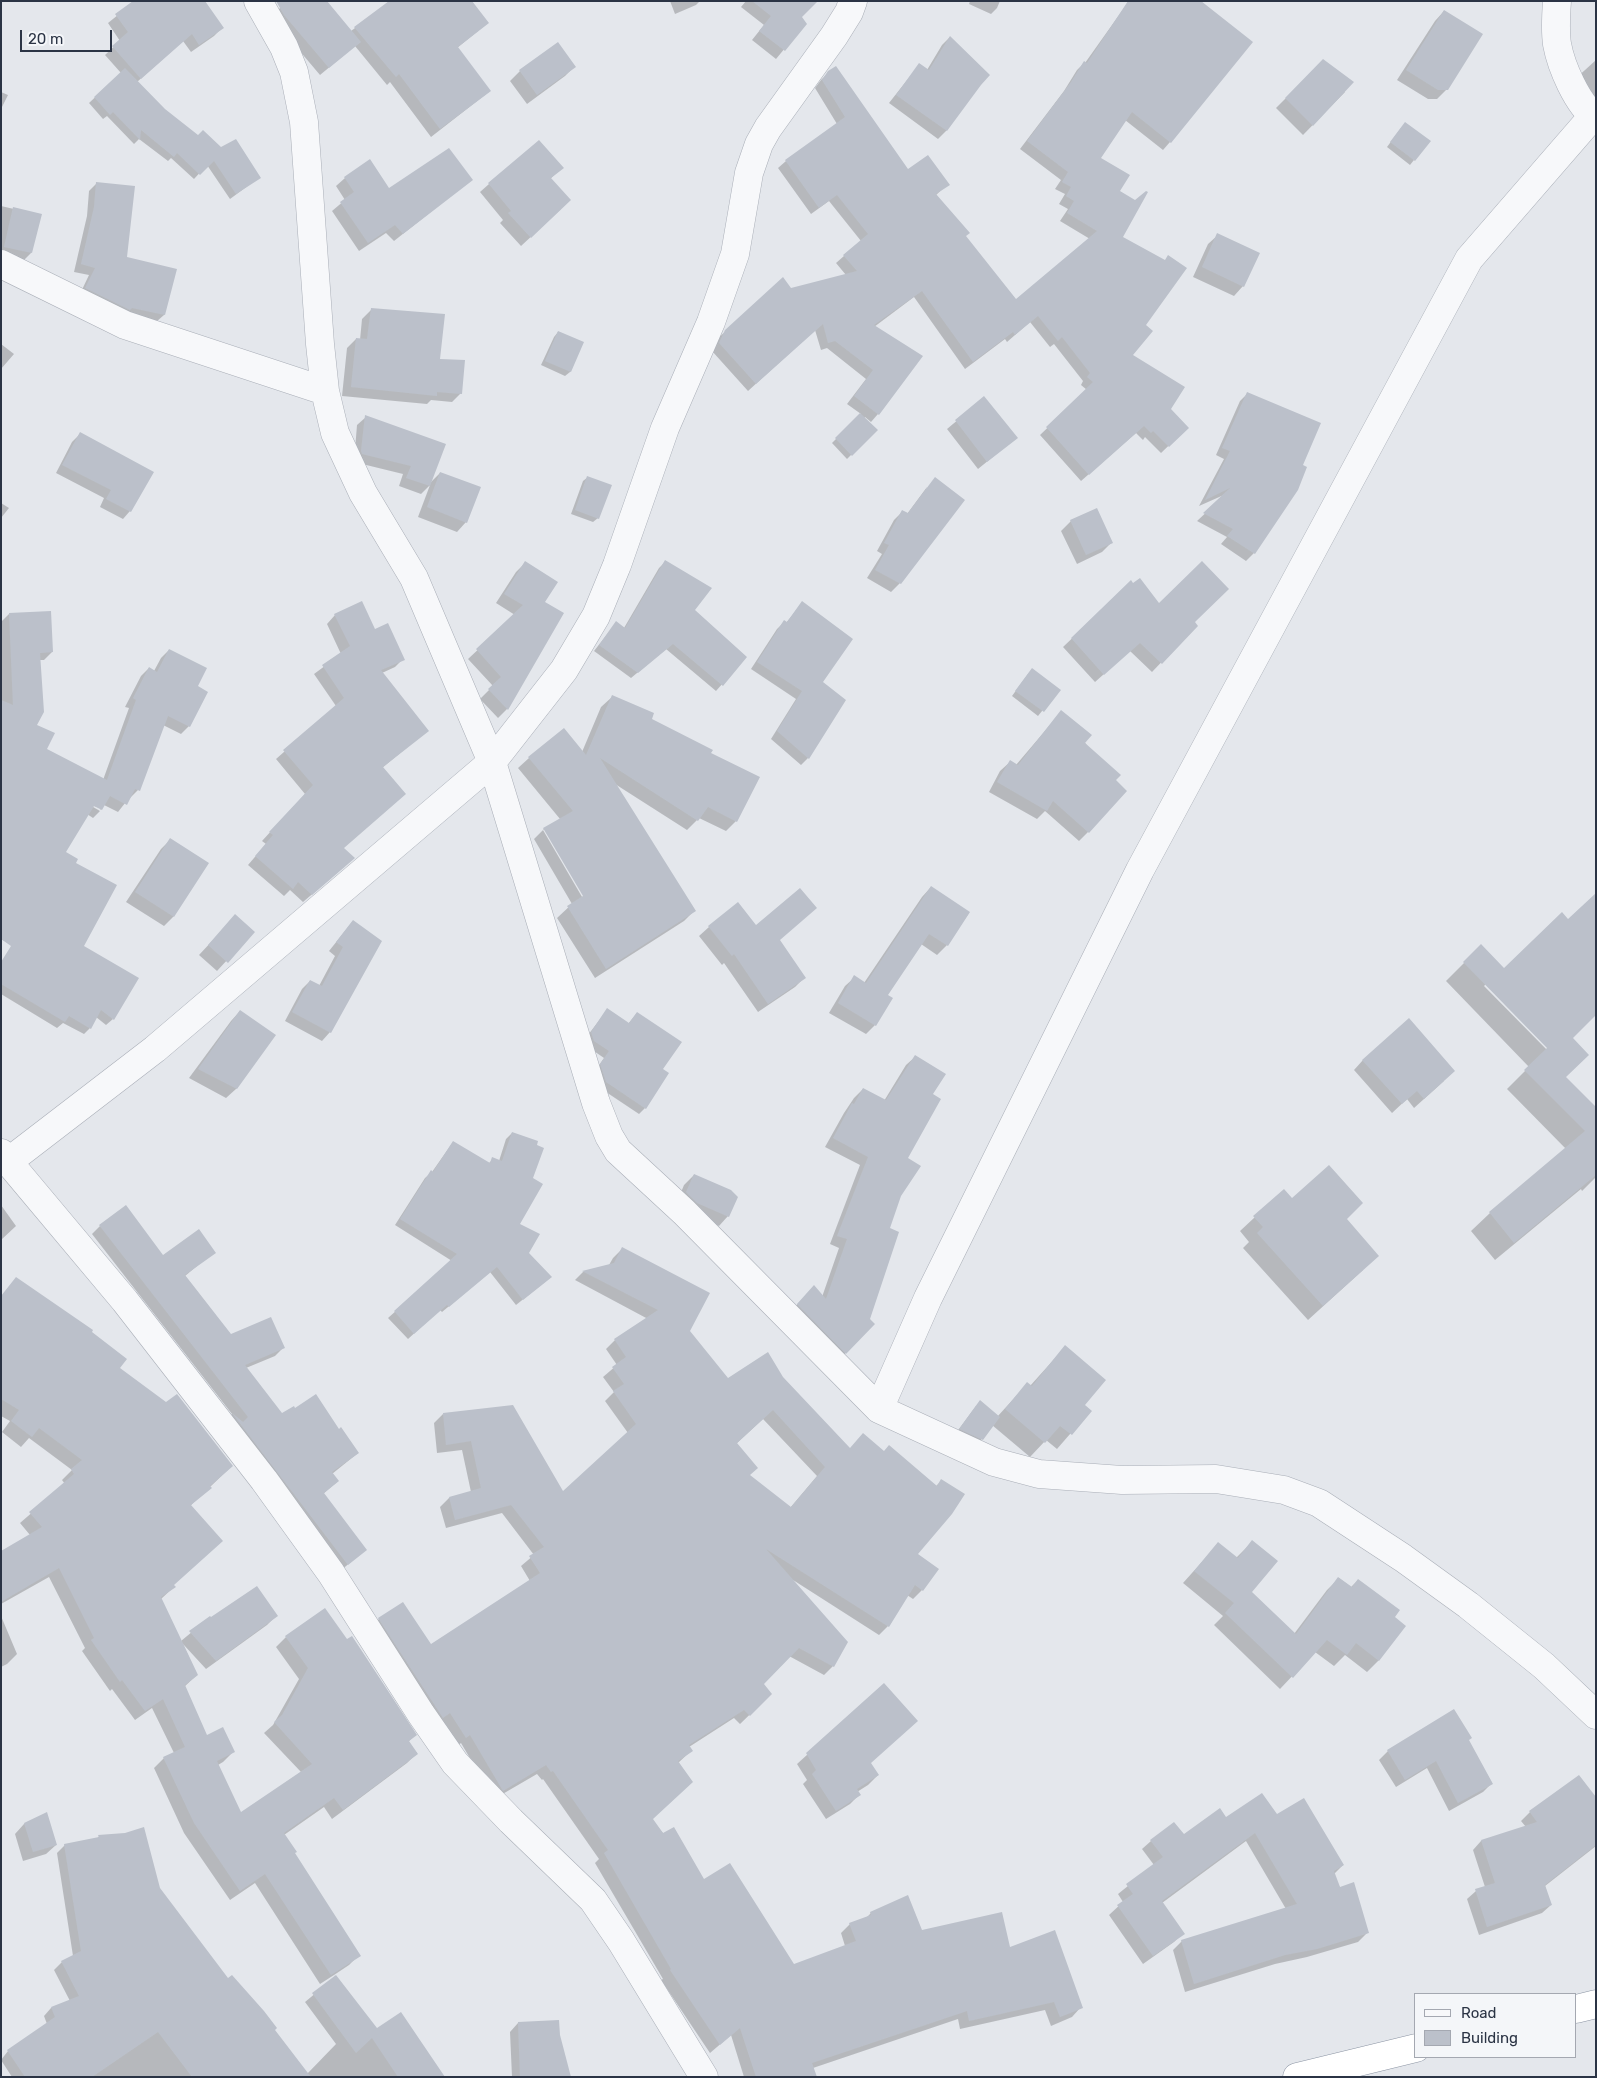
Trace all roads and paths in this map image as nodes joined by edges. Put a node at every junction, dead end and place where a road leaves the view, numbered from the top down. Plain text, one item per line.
1 (258, 1) edge
2 (853, 1) edge
3 (1557, 1) edge
4 (1594, 117) edge
5 (1, 264) edge
6 (325, 391) junction
7 (492, 762) junction
8 (5, 1158) edge
9 (879, 1409) junction
10 (1596, 1716) edge
11 (1596, 2004) edge
12 (1577, 2009) edge
13 (1414, 2048) edge
14 (704, 2077) edge
15 (1297, 2077) edge

1 - 6 street
2 - 7 street
3 - 4 street
4 - 9 street
5 - 6 street
6 - 7 street
7 - 8 street
7 - 9 street
8 - 14 street
9 - 10 street
11 - 12 highway
13 - 15 highway

